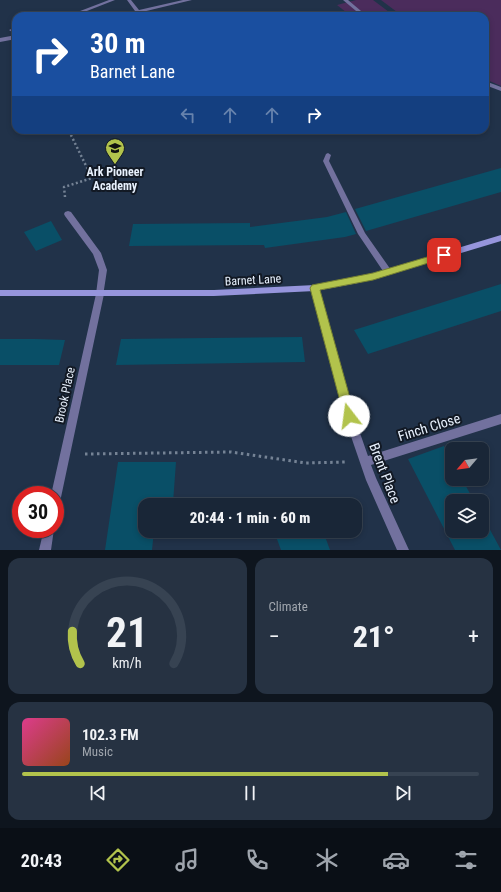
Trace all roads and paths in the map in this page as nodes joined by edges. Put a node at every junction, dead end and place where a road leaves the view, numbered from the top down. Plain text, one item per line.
1 (113, 0) edge
2 (128, 0) edge
3 (190, 0) edge
4 (345, 0) edge
5 (80, 12) edge
6 (138, 12) joint
7 (360, 12) edge
8 (12, 38) edge
9 (0, 40) edge
10 (489, 84) edge
11 (501, 89) edge
12 (70, 134) edge
13 (328, 155) dead end
14 (68, 214) joint
15 (501, 238) edge
16 (388, 272) junction
17 (315, 288) junction
18 (0, 293) edge
19 (100, 294) junction
20 (501, 419) edge
21 (65, 454) junction
22 (365, 462) junction
23 (58, 486) edge
24 (47, 538) edge
25 (45, 550) edge
26 (403, 550) edge

1 - 5 street
2 - 6 street
3 - 6 street
4 - 7 street
8 - 9 street
10 - 11 street
12 - 14 path
13 - 16 street
14 - 19 street, Brook Place
15 - 16 street, Barnet Lane
16 - 17 street, Barnet Lane
17 - 19 street, Barnet Lane
17 - 22 street, Brent Place
18 - 19 street, Barnet Lane
19 - 21 street, Brook Place
20 - 22 street, Finch Close
21 - 22 path
21 - 23 street, Brook Place
22 - 26 street, Brent Place
24 - 25 street

